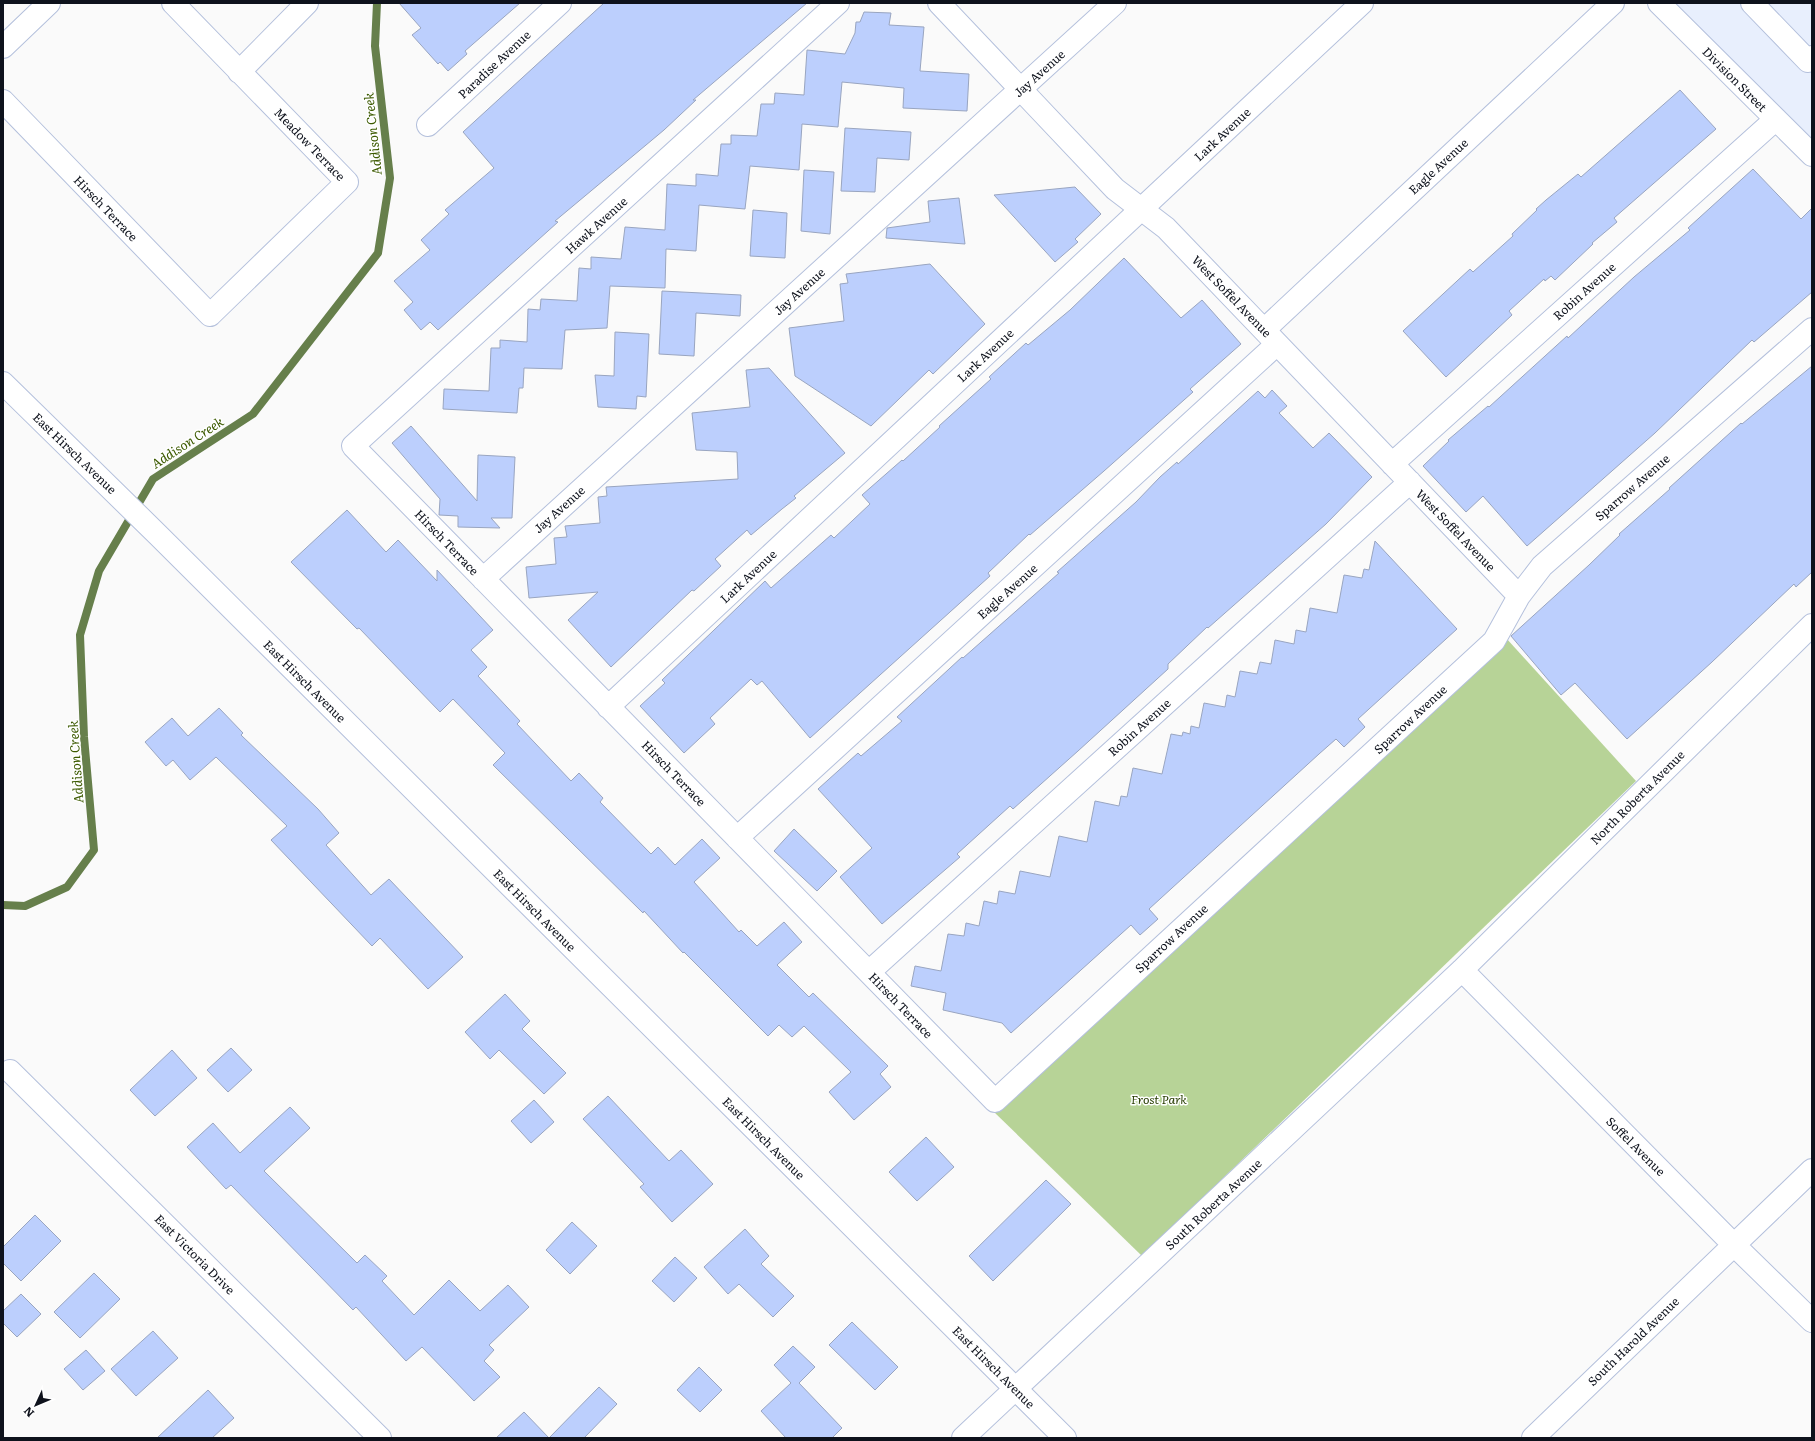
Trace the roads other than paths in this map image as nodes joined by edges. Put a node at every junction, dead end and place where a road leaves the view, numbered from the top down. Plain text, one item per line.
1 (49, 3) edge
2 (173, 3) edge
3 (307, 3) edge
4 (560, 3) edge
5 (838, 3) edge
6 (939, 3) edge
7 (1115, 3) edge
8 (1362, 3) edge
9 (1613, 3) edge
10 (1659, 3) edge
11 (1752, 3) edge
12 (3, 47) edge
13 (1812, 57) edge
14 (239, 72) junction
15 (1021, 89) junction
16 (3, 102) edge
17 (1776, 119) junction
18 (428, 125) dead end
19 (1812, 155) edge
20 (1140, 210) junction
21 (210, 314) joint
22 (1812, 328) edge
23 (1271, 337) junction
24 (3, 383) edge
25 (353, 446) joint
26 (1392, 464) junction
27 (1410, 482) junction
28 (483, 579) junction
29 (1519, 596) junction
30 (1812, 625) edge
31 (608, 707) junction
32 (737, 838) junction
33 (1462, 970) junction
34 (869, 972) junction
35 (10, 1071) dead end
36 (994, 1101) joint
37 (1812, 1170) edge
38 (1733, 1244) junction
39 (1812, 1321) edge
40 (1016, 1389) junction
41 (380, 1438) edge
42 (963, 1438) edge
43 (1065, 1438) edge
44 (1533, 1438) edge

1 - 12 street
2 - 14 street, Meadow Terrace
3 - 14 street
4 - 18 street, Paradise Avenue
5 - 25 street, Hawk Avenue
6 - 15 street, West Soffel Avenue
7 - 15 street, Jay Avenue
8 - 20 street, Lark Avenue
9 - 23 street, Eagle Avenue
10 - 17 street, Division Street
11 - 13 street
14 - 21 street, Meadow Terrace
15 - 20 street, West Soffel Avenue
15 - 28 street, Jay Avenue
16 - 21 street, Hirsch Terrace
17 - 19 street, Division Street
17 - 26 street, Robin Avenue
20 - 23 street, West Soffel Avenue
20 - 31 street, Lark Avenue
22 - 29 street, Sparrow Avenue
23 - 26 street, West Soffel Avenue
23 - 32 street, Eagle Avenue
24 - 40 street, East Hirsch Avenue
25 - 28 street, Hirsch Terrace
26 - 27 street, West Soffel Avenue
27 - 29 street, West Soffel Avenue
27 - 34 street, Robin Avenue
28 - 31 street, Hirsch Terrace
29 - 36 street, Sparrow Avenue
30 - 33 street, North Roberta Avenue
31 - 32 street, Hirsch Terrace
32 - 34 street, Hirsch Terrace
33 - 38 street, Soffel Avenue
33 - 40 street, South Roberta Avenue
34 - 36 street, Hirsch Terrace
35 - 41 street, East Victoria Drive
37 - 38 street, South Harold Avenue
38 - 39 street, Soffel Avenue
38 - 44 street, South Harold Avenue
40 - 42 street, South Roberta Avenue
40 - 43 street, East Hirsch Avenue

